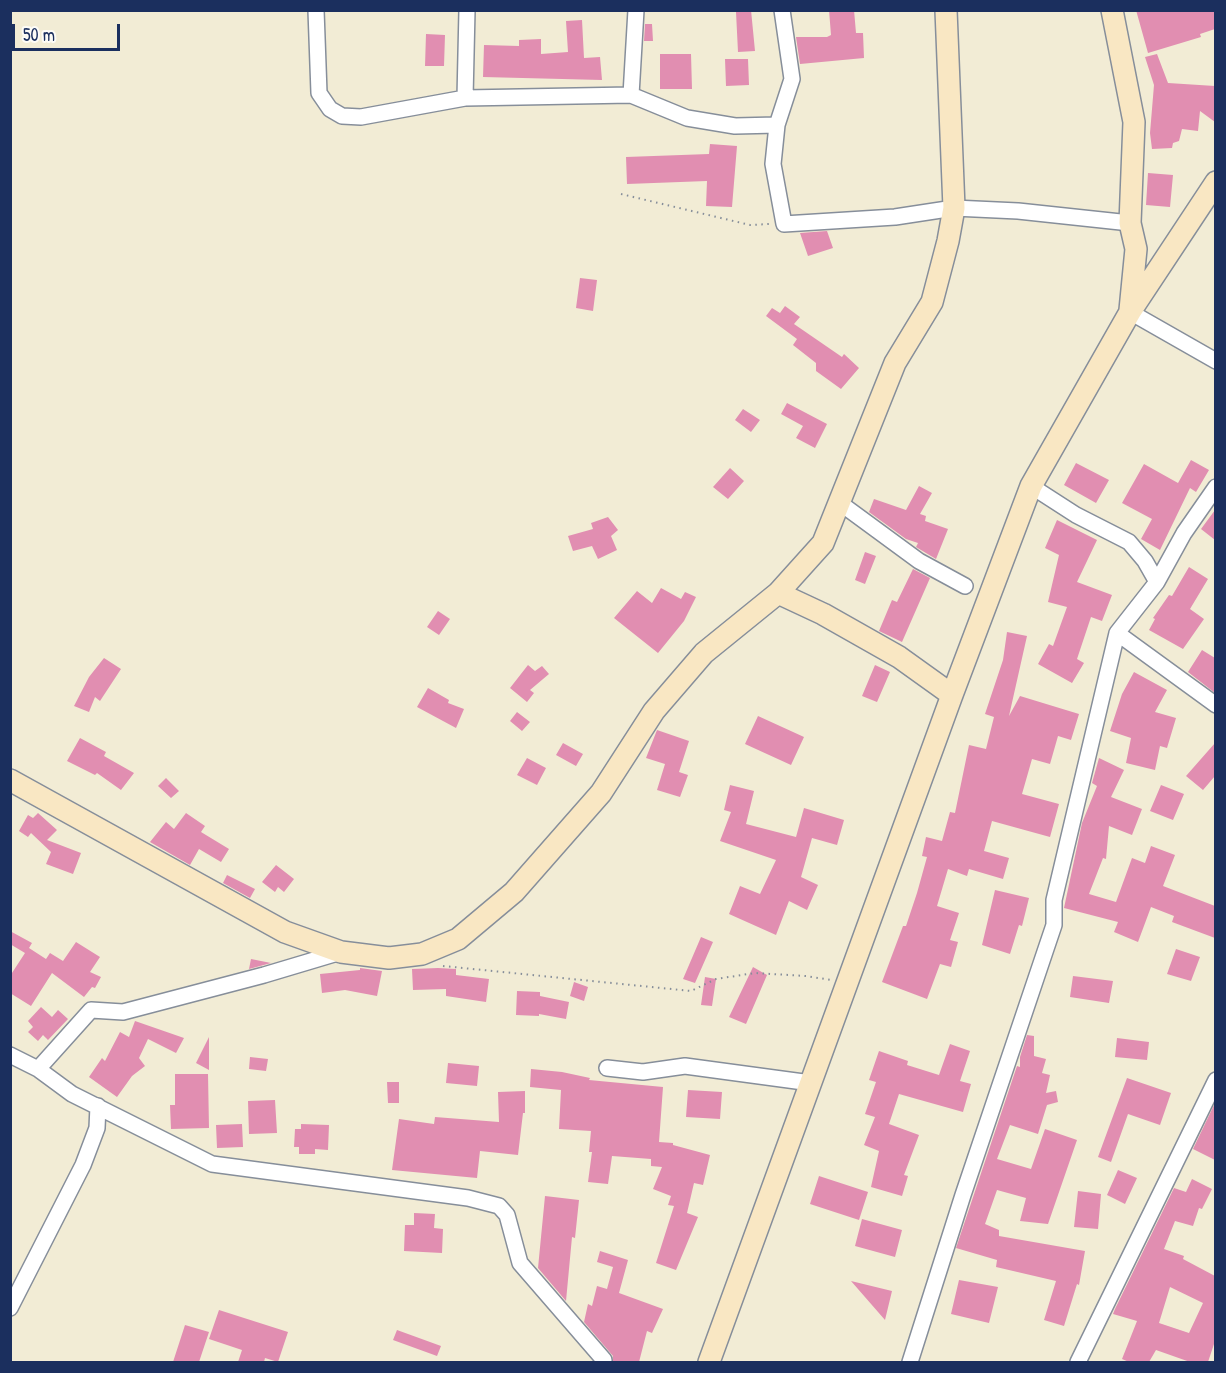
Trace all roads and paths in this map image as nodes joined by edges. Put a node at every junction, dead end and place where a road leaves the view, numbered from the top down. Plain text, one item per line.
1 (316, 10) edge
2 (467, 10) edge
3 (636, 10) edge
4 (782, 10) edge
5 (946, 10) edge
6 (1112, 10) edge
7 (631, 95) junction
8 (465, 98) junction
9 (777, 125) junction
10 (1215, 182) edge
11 (621, 194) dead end
12 (954, 208) junction
13 (1130, 223) junction
14 (784, 224) junction
15 (1130, 312) junction
16 (1215, 361) edge
17 (1031, 486) junction
18 (1215, 487) edge
19 (840, 503) junction
20 (1157, 582) junction
21 (965, 586) dead end
22 (778, 593) junction
23 (1117, 633) junction
24 (952, 695) junction
25 (1215, 705) edge
26 (10, 780) edge
27 (341, 952) junction
28 (434, 965) dead end
29 (848, 983) junction
30 (10, 1055) edge
31 (607, 1068) dead end
32 (38, 1069) junction
33 (1215, 1080) edge
34 (811, 1083) junction
35 (98, 1106) junction
36 (10, 1308) edge
37 (604, 1360) dead end
38 (709, 1362) edge
39 (910, 1362) edge
40 (1078, 1362) edge

1 - 8 street
2 - 8 street
3 - 7 street
4 - 9 street
5 - 12 street
6 - 13 street
7 - 8 street
7 - 9 street
9 - 14 street
10 - 15 street
11 - 14 path
12 - 13 street
12 - 14 street
12 - 19 street
13 - 15 street
15 - 16 street
15 - 17 street
17 - 20 street
17 - 24 street
18 - 20 street
19 - 21 street
19 - 22 street
20 - 23 street
22 - 24 street
22 - 27 street
23 - 25 street
23 - 39 street
24 - 29 street
26 - 27 street
27 - 32 street
28 - 29 path
29 - 34 street
30 - 32 street
31 - 34 street
32 - 35 street
33 - 40 street
34 - 38 street
35 - 36 street
35 - 37 street

